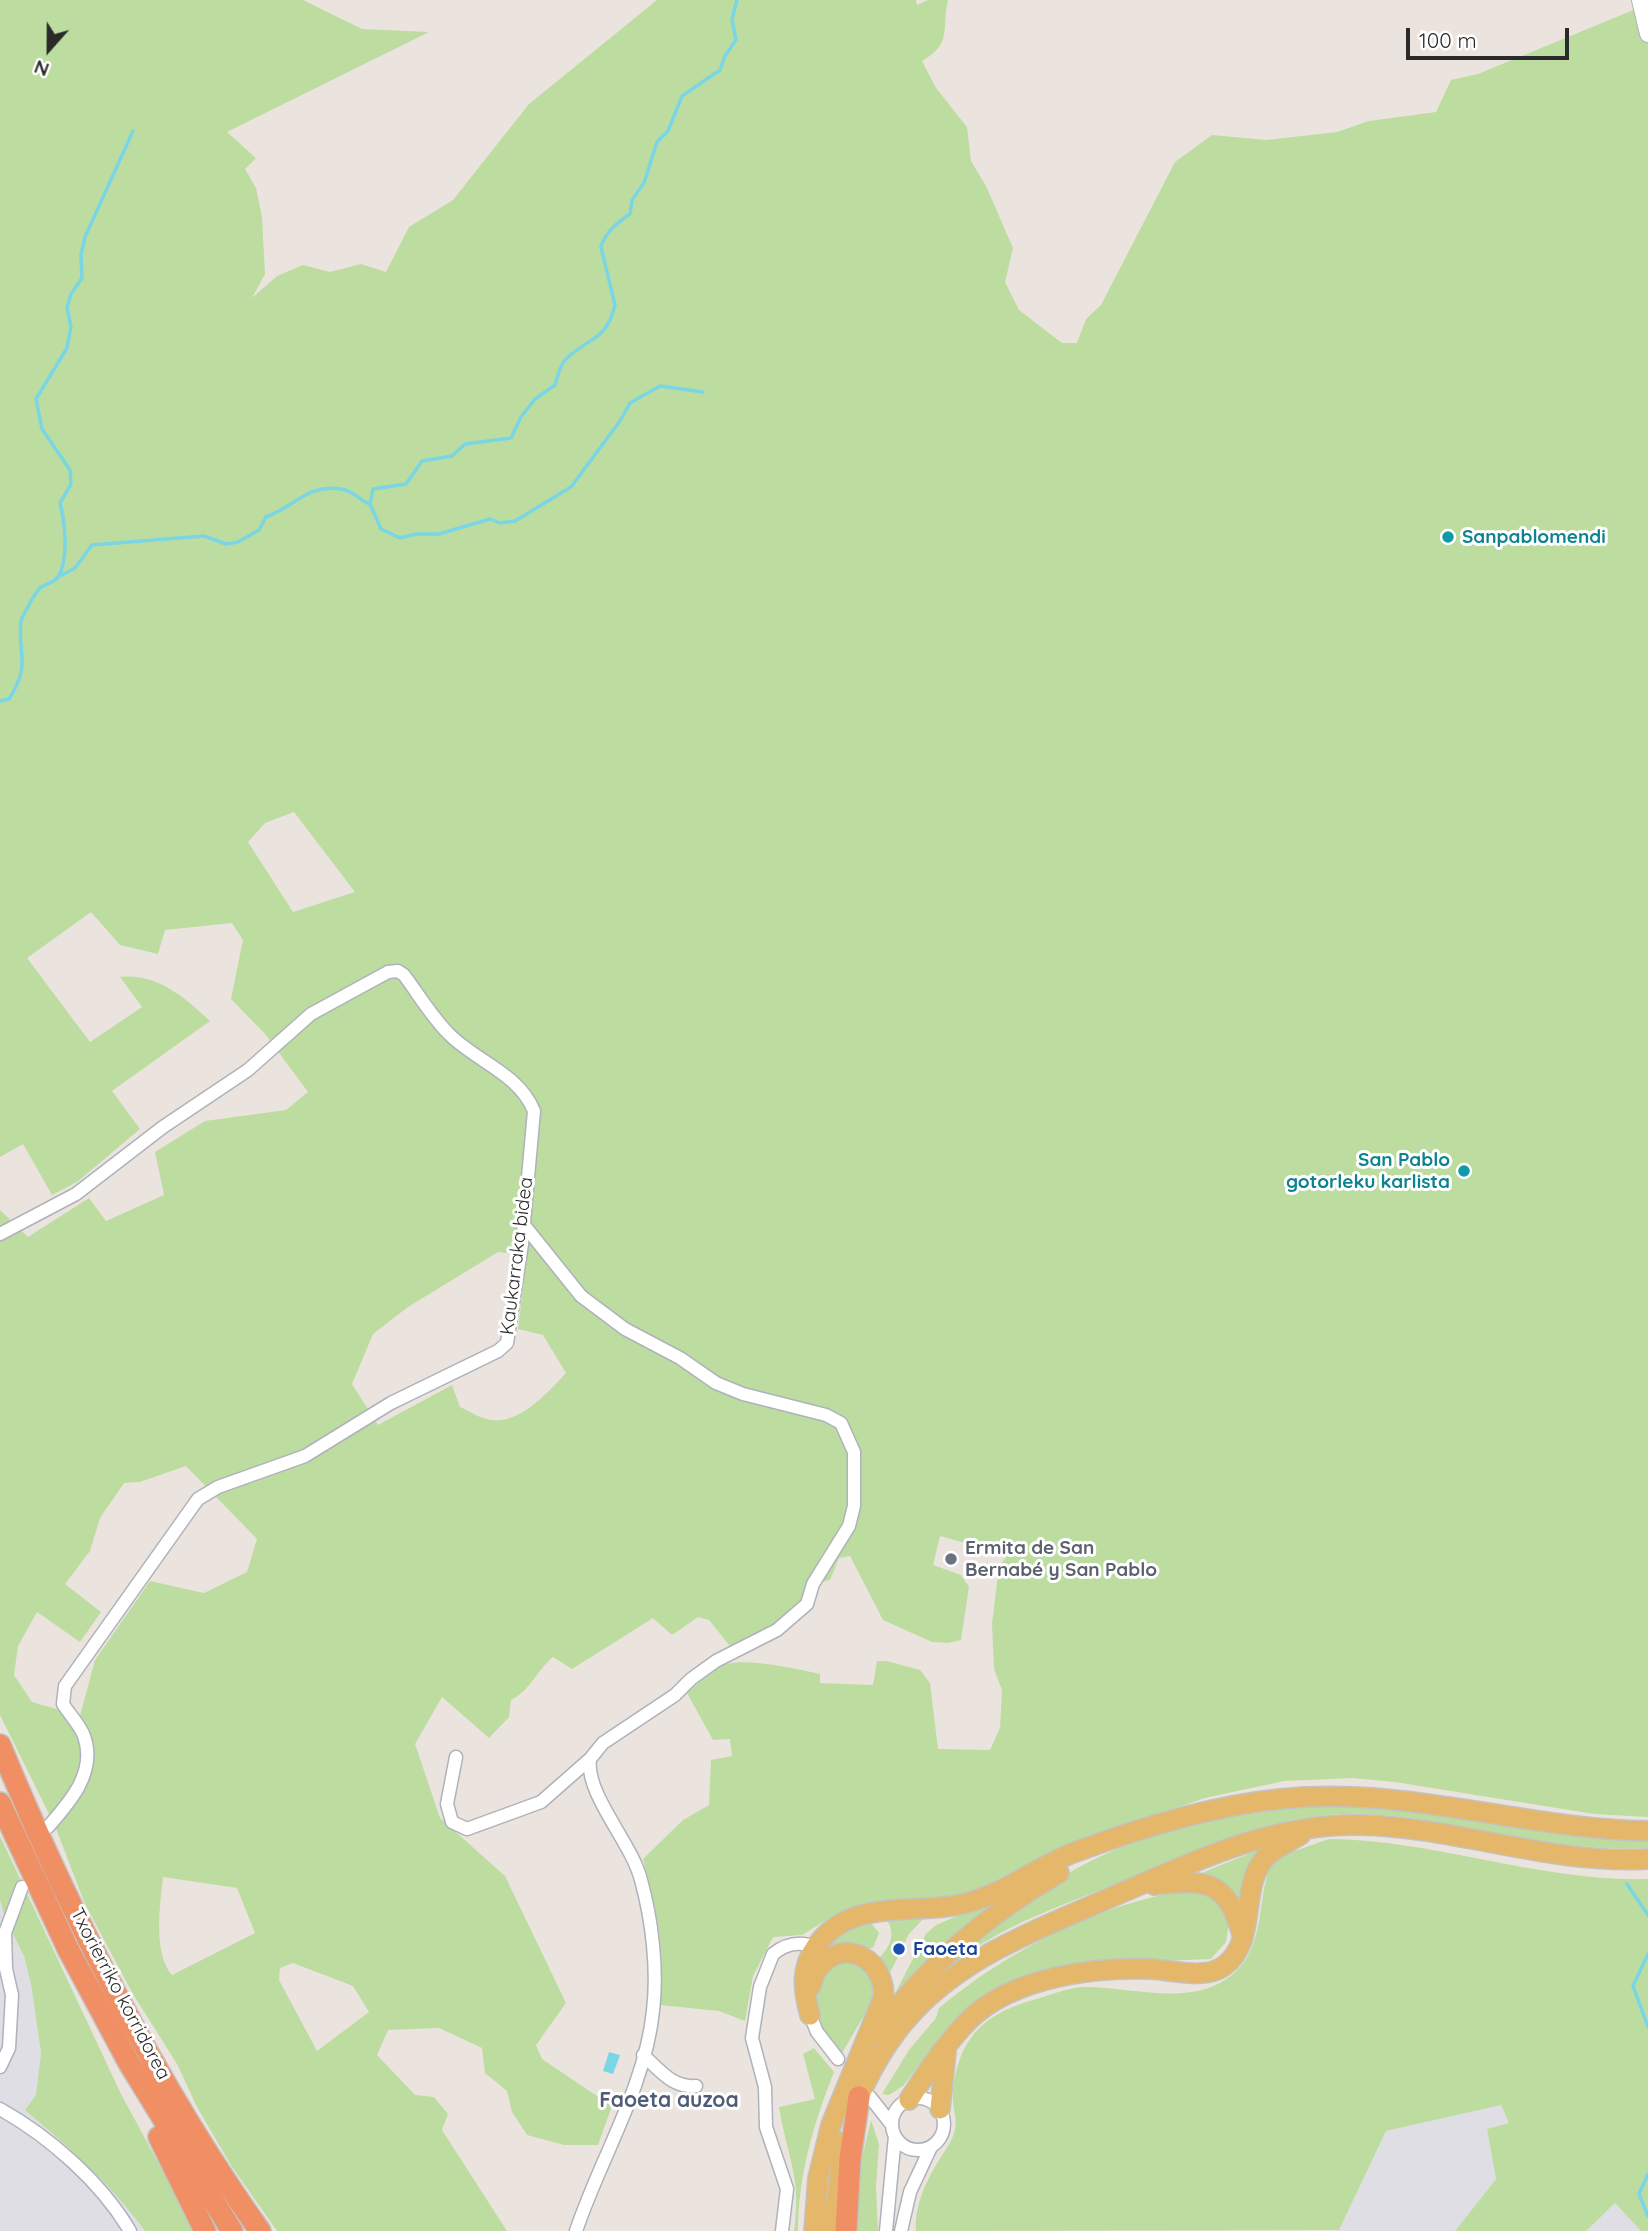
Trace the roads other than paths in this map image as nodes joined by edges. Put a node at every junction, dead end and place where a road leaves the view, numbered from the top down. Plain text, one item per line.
1 (1640, 0) edge
2 (1648, 34) edge
3 (524, 1225) junction
4 (0, 1234) edge
5 (0, 1745) edge
6 (456, 1757) dead end
7 (590, 1759) junction
8 (0, 1803) edge
9 (48, 1827) dead end
10 (1315, 1827) junction
11 (1152, 1828) junction
12 (1648, 1831) edge
13 (1648, 1859) edge
14 (22, 1887) dead end
15 (1132, 1888) junction
16 (1242, 1937) junction
17 (816, 1947) junction
18 (810, 2015) junction
19 (946, 2050) junction
20 (643, 2055) junction
21 (848, 2060) junction
22 (129, 2063) junction
23 (0, 2067) edge
24 (696, 2086) dead end
25 (859, 2097) junction
26 (904, 2104) junction
27 (0, 2109) edge
28 (940, 2109) junction
29 (894, 2131) junction
30 (931, 2147) junction
31 (130, 2231) edge
32 (205, 2231) edge
33 (232, 2231) edge
34 (260, 2231) edge
35 (576, 2231) edge
36 (782, 2231) edge
37 (814, 2231) edge
38 (832, 2231) edge
39 (846, 2231) edge
40 (886, 2231) edge
41 (901, 2231) edge

1 - 2 street
3 - 4 street, Kaukarraka bidea
3 - 7 street
3 - 9 street, Kaukarraka bidea
5 - 34 highway, Txorierriko korridorea
6 - 7 street
7 - 20 street
8 - 22 highway, Txorierriko korridorea
10 - 13 main road
10 - 15 main road
10 - 16 main road
11 - 12 main road
11 - 17 main road
11 - 21 main road
14 - 23 street
15 - 16 main road
15 - 25 main road
16 - 19 main road
17 - 18 main road
17 - 36 street
18 - 21 street
18 - 21 main road
19 - 26 main road
19 - 28 main road
20 - 24 street
20 - 35 street
21 - 37 main road
22 - 32 highway
22 - 33 highway, Txorierriko korridorea
25 - 38 main road
25 - 39 highway
26 - 28 street
26 - 29 street
26 - 29 street
27 - 31 street
28 - 30 street
29 - 30 street
29 - 40 street
30 - 41 street

